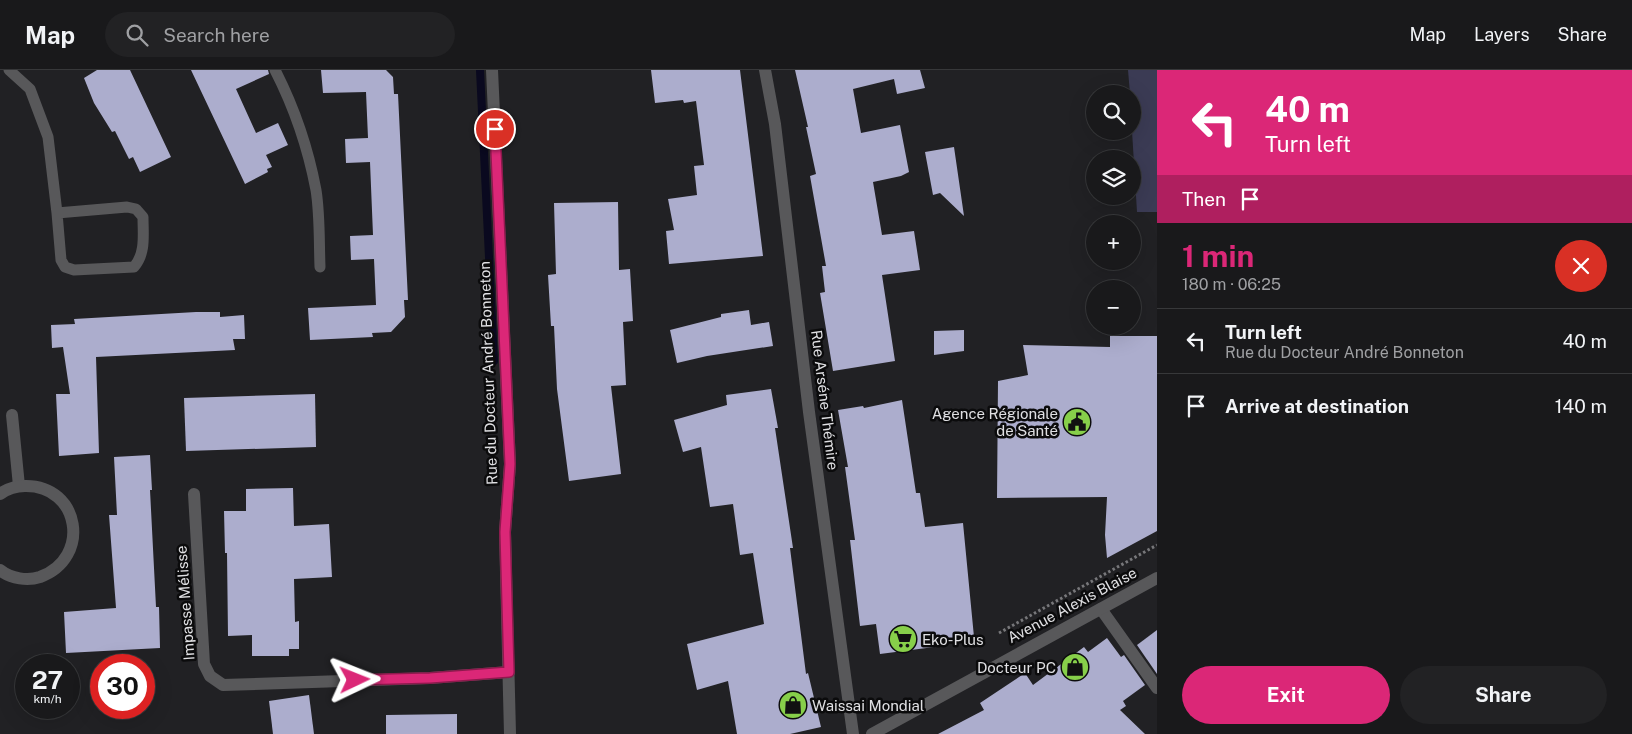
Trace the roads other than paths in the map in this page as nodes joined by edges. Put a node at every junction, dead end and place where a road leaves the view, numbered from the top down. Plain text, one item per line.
1 (9, 70) edge
2 (275, 70) edge
3 (492, 70) edge
4 (765, 70) edge
5 (57, 213) junction
6 (320, 268) dead end
7 (12, 415) dead end
8 (19, 486) junction
9 (0, 494) edge
10 (194, 494) dead end
11 (0, 570) edge
12 (1157, 578) edge
13 (1102, 609) junction
14 (509, 672) junction
15 (1157, 688) edge
16 (510, 734) edge
17 (853, 734) edge
18 (872, 734) edge

1 - 5 lane
2 - 6 lane
3 - 14 street, Rue du Docteur André Bonneton
4 - 17 street, Rue Arséne Thémire
5 - 5 lane
7 - 8 street
8 - 9 street
8 - 11 street
10 - 14 street, Impasse Mélisse
12 - 13 street, Avenue Alexis Blaise
13 - 15 street
13 - 18 street, Avenue Alexis Blaise
14 - 16 street, Rue du Docteur André Bonneton

